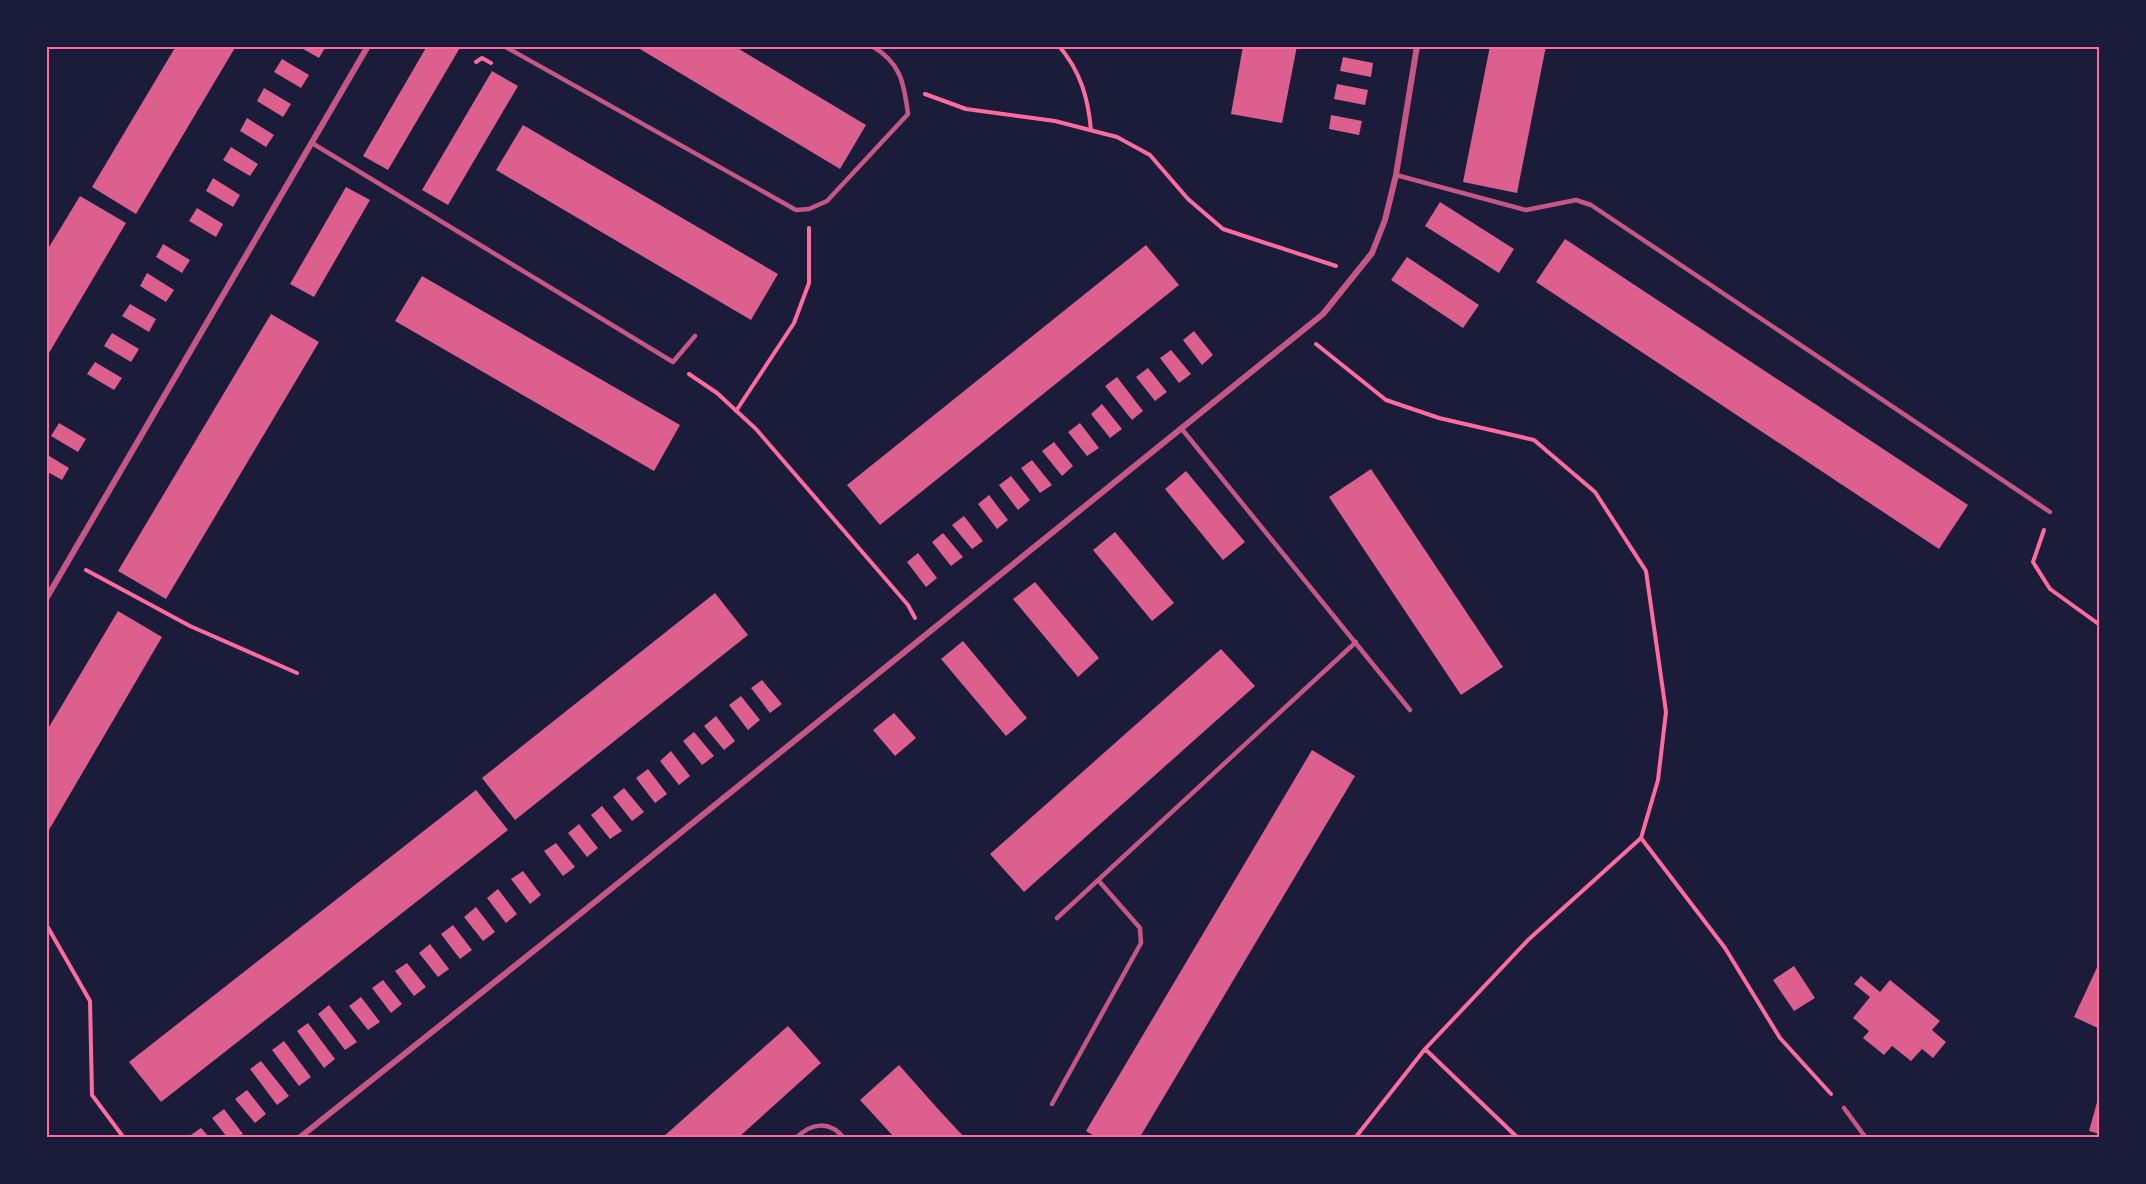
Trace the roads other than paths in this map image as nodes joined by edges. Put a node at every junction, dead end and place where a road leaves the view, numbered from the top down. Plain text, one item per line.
1 (368, 46) edge
2 (504, 46) edge
3 (872, 46) edge
4 (1417, 46) edge
5 (312, 142) junction
6 (1396, 175) junction
7 (695, 336) dead end
8 (1181, 428) junction
9 (2050, 512) road end
10 (46, 599) edge
11 (1356, 642) junction
12 (1410, 710) dead end
13 (1098, 880) junction
14 (1057, 918) dead end
15 (1052, 1104) dead end
16 (1844, 1108) road end
17 (299, 1137) edge
18 (796, 1137) edge
19 (844, 1137) edge
20 (1866, 1137) edge

1 - 5 street
2 - 3 lane
4 - 6 street
5 - 7 lane
5 - 10 street
6 - 8 street
6 - 9 lane
8 - 11 lane
8 - 17 street
11 - 12 lane
11 - 13 lane
13 - 14 lane
13 - 15 lane
16 - 20 lane
18 - 19 lane

